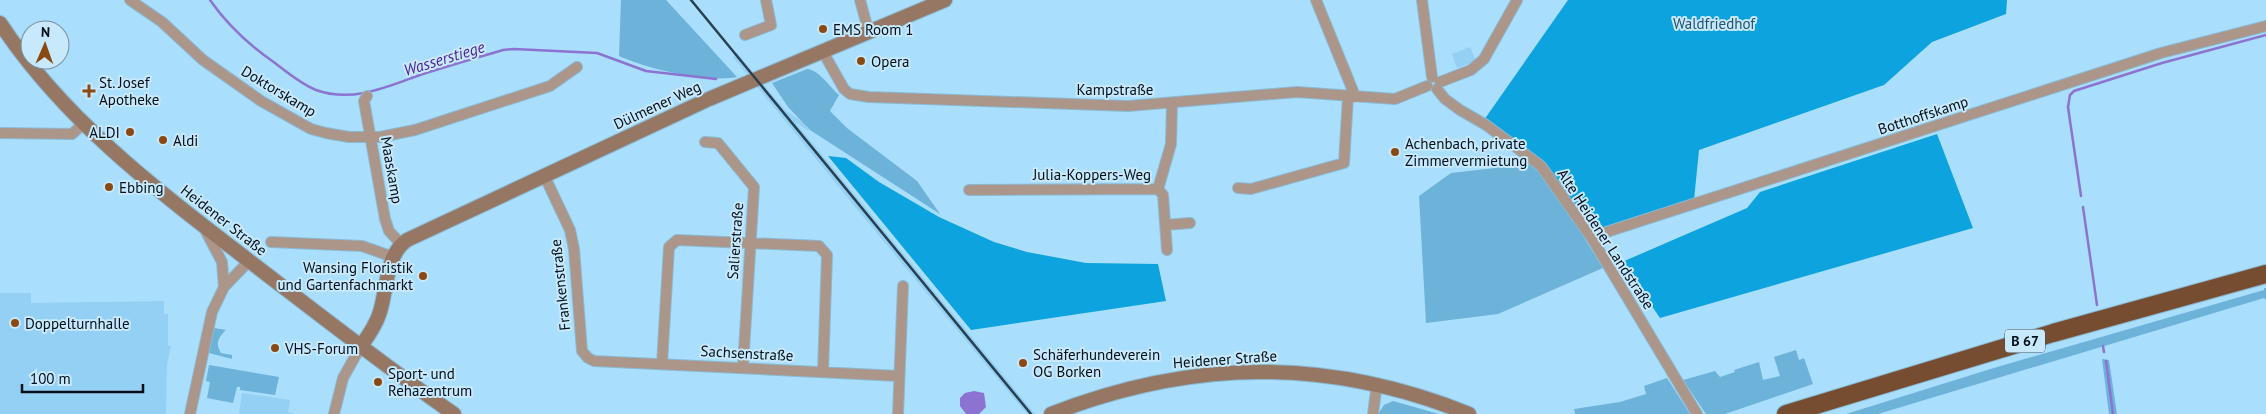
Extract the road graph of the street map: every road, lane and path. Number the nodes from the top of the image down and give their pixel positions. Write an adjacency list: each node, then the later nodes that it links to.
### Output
1 (130, 0): 20 (street, Doktorskamp)
2 (766, 0): 11 (street)
3 (860, 0): 10 (street)
4 (945, 0): 10 (main road, Dülmener Weg)
5 (1316, 0): 16 (street)
6 (1422, 0): 14 (street)
7 (1517, 0): 14 (street, Kampstraße)
8 (0, 23): 18 (main road, Heidener Straße)
9 (2266, 26): 29 (street, Botthoffskamp)
10 (869, 33): 12 (main road, Dülmener Weg)
11 (745, 36)
12 (823, 52): 17 (street, Kampstraße); 22 (main road, Dülmener Weg)
13 (576, 67): 20 (street, Doktorskamp)
14 (1434, 84): 16 (street, Kampstraße); 29 (street, Alte Heidener Landstraße)
15 (367, 96): 20 (street, Maaskamp)
16 (1351, 96): 17 (street, Kampstraße); 23 (street)
17 (1172, 103): 24 (street, Julia-Koppers-Weg)
18 (84, 124): 19 (street); 27 (main road, Heidener Straße)
19 (0, 133)
20 (371, 137): 31 (street, Maaskamp)
21 (705, 142): 32 (street, Salierstraße)
22 (544, 175): 31 (main road, Dülmener Weg); 41 (street, Frankenstraße)
23 (1238, 188)
24 (1158, 189): 25 (street, Julia-Koppers-Weg); 28 (street)
25 (969, 190)
26 (1190, 223): 28 (street)
27 (202, 225): 35 (main road, Heidener Straße); 39 (street)
28 (1165, 225): 33 (street)
29 (1590, 237): 54 (street, Alte Heidener Landstraße)
30 (271, 242): 34 (street)
31 (401, 244): 34 (main road)
32 (750, 244): 42 (street); 43 (street, Salierstraße); 44 (street)
33 (1167, 250)
34 (393, 257): 40 (main road)
35 (249, 261): 39 (street); 40 (main road, Heidener Straße)
36 (2266, 274): 55 (highway, B 67)
37 (2266, 282): 56 (highway, B 67)
38 (903, 286): 45 (street)
39 (224, 287): 47 (street)
40 (361, 346): 48 (street); 49 (main road, Heidener Straße)
41 (594, 361): 42 (street, Sachsenstraße)
42 (662, 364): 43 (street, Sachsenstraße)
43 (743, 367): 44 (street, Sachsenstraße)
44 (823, 372): 45 (street, Sachsenstraße)
45 (899, 376): 50 (street)
46 (1377, 384): 51 (main road, Heidener Straße); 52 (street); 53 (main road, Heidener Straße)
47 (190, 414)
48 (334, 414)
49 (454, 414)
50 (898, 414)
51 (1051, 414)
52 (1373, 414)
53 (1470, 414)
54 (1697, 414)
55 (1786, 414)
56 (1809, 414)

